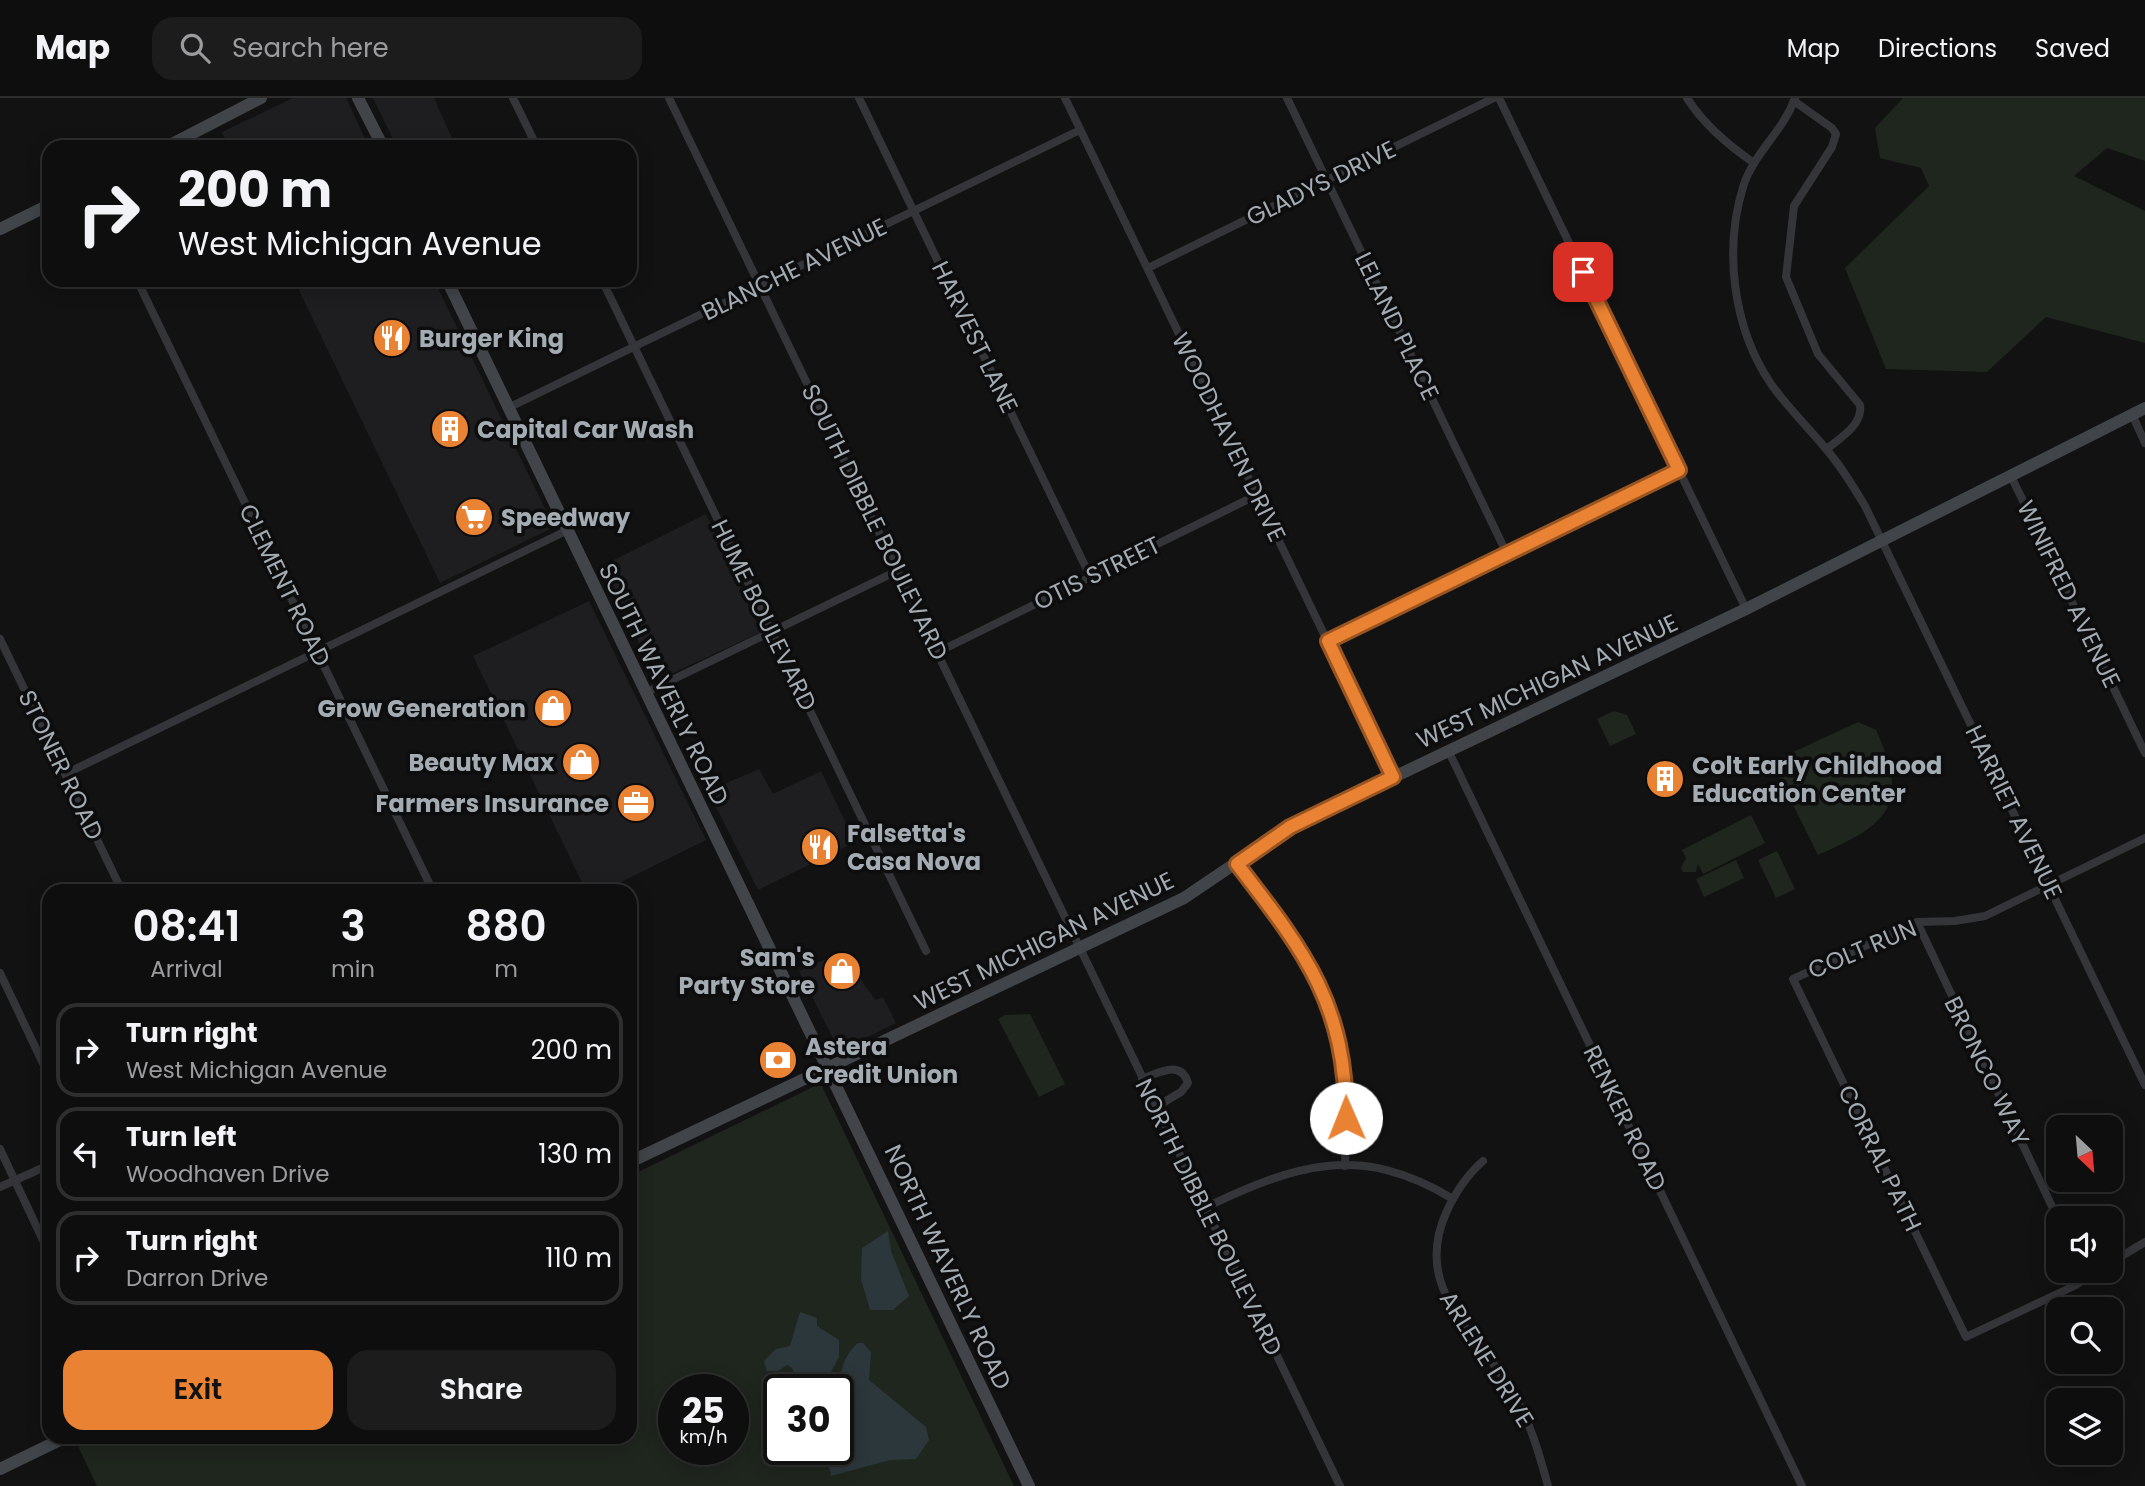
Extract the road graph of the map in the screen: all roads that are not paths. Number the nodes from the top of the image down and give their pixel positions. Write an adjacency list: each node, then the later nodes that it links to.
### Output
1 (261, 98): 13 (street)
2 (358, 98): 14 (street)
3 (513, 98): 15 (street)
4 (669, 98): 22 (street, SOUTH DIBBLE BOULEVARD)
5 (859, 98): 19 (street, HARVEST LANE)
6 (1065, 98): 12 (street, WOODHAVEN DRIVE)
7 (1287, 98): 17 (street, LELAND PLACE)
8 (1494, 98): 17 (street, GLADYS DRIVE)
9 (1499, 98): 32 (street)
10 (1687, 98): 16 (street)
11 (1795, 99): 16 (street, HARRIET AVENUE); 31 (street)
12 (1080, 130): 19 (street, BLANCHE AVENUE); 21 (street, WOODHAVEN DRIVE)
13 (180, 140)
14 (379, 140)
15 (534, 140)
16 (1754, 163): 31 (street, HARRIET AVENUE)
17 (1327, 180): 21 (street, GLADYS DRIVE); 37 (street, LELAND PLACE)
18 (42, 208): 20 (street)
19 (913, 211): 22 (street, BLANCHE AVENUE); 39 (street, HARVEST LANE)
20 (0, 229)
21 (1148, 268): 34 (street, WOODHAVEN DRIVE)
22 (761, 285): 26 (street, BLANCHE AVENUE); 38 (street, SOUTH DIBBLE BOULEVARD)
23 (140, 287): 44 (street, CLEMENT ROAD)
24 (450, 287): 27 (street, SOUTH WAVERLY ROAD)
25 (604, 287): 26 (street, HUME BOULEVARD)
26 (634, 346): 27 (street, BLANCHE AVENUE); 41 (street, HUME BOULEVARD)
27 (508, 408): 35 (street, SOUTH WAVERLY ROAD)
28 (2145, 408): 29 (street, WEST MICHIGAN AVENUE)
29 (2132, 414): 30 (street); 33 (street, WEST MICHIGAN AVENUE)
30 (2145, 443)
31 (1827, 449): 36 (street, HARRIET AVENUE)
32 (1679, 470): 37 (street); 40 (street)
33 (2010, 474): 36 (street, WEST MICHIGAN AVENUE); 48 (street, WINIFRED AVENUE)
34 (1257, 495): 39 (street, OTIS STREET); 43 (street, WOODHAVEN DRIVE)
35 (566, 531): 44 (street); 46 (street, SOUTH WAVERLY ROAD)
36 (1883, 538): 40 (street, WEST MICHIGAN AVENUE); 55 (street, HARRIET AVENUE)
37 (1507, 554): 43 (street)
38 (897, 571): 41 (street); 45 (street, SOUTH DIBBLE BOULEVARD)
39 (1090, 576): 45 (street, OTIS STREET)
40 (1746, 608): 47 (street, WEST MICHIGAN AVENUE)
41 (772, 632): 46 (street); 58 (street, HUME BOULEVARD)
42 (0, 639): 49 (street, STONER ROAD)
43 (1328, 641): 50 (street, WOODHAVEN DRIVE)
44 (317, 652): 49 (street); 54 (street, CLEMENT ROAD)
45 (938, 652): 57 (street, SOUTH DIBBLE BOULEVARD)
46 (646, 692): 62 (street, SOUTH WAVERLY ROAD)
47 (1448, 750): 50 (street, WEST MICHIGAN AVENUE); 85 (street, RENKER ROAD)
48 (2145, 752)
49 (65, 774): 53 (street, STONER ROAD)
50 (1393, 777): 52 (street, WEST MICHIGAN AVENUE)
51 (2145, 838): 55 (street, COLT RUN)
52 (1237, 864): 57 (street, WEST MICHIGAN AVENUE); 69 (street)
53 (119, 884)
54 (430, 884)
55 (2049, 885): 56 (street, COLT RUN); 64 (street, HARRIET AVENUE)
56 (1917, 922): 60 (street, COLT RUN); 74 (street, BRONCO WAY)
57 (1081, 947): 62 (street, WEST MICHIGAN AVENUE); 63 (street, NORTH DIBBLE BOULEVARD)
58 (926, 951)
59 (0, 973): 61 (street)
60 (1793, 979): 79 (street, CORRAL PATH)
61 (42, 1061)
62 (828, 1067): 67 (street, WEST MICHIGAN AVENUE); 82 (street, NORTH WAVERLY ROAD)
63 (1142, 1079): 65 (street, NORTH DIBBLE BOULEVARD); 65 (street)
64 (2145, 1085)
65 (1156, 1107): 75 (street, NORTH DIBBLE BOULEVARD)
66 (0, 1149): 71 (street)
67 (637, 1159)
68 (1483, 1161): 73 (street, ARLENE DRIVE)
69 (1345, 1166): 73 (street); 75 (street)
70 (42, 1168): 71 (street)
71 (15, 1181): 72 (street); 76 (street)
72 (0, 1187)
73 (1453, 1199): 84 (street, ARLENE DRIVE)
74 (2052, 1206)
75 (1203, 1208): 83 (street, NORTH DIBBLE BOULEVARD)
76 (42, 1239)
77 (2145, 1242): 78 (street)
78 (2123, 1255)
79 (2070, 1283)
80 (52, 1444): 81 (street)
81 (0, 1469)
82 (1029, 1486)
83 (1340, 1486)
84 (1548, 1486)
85 (1802, 1486)

